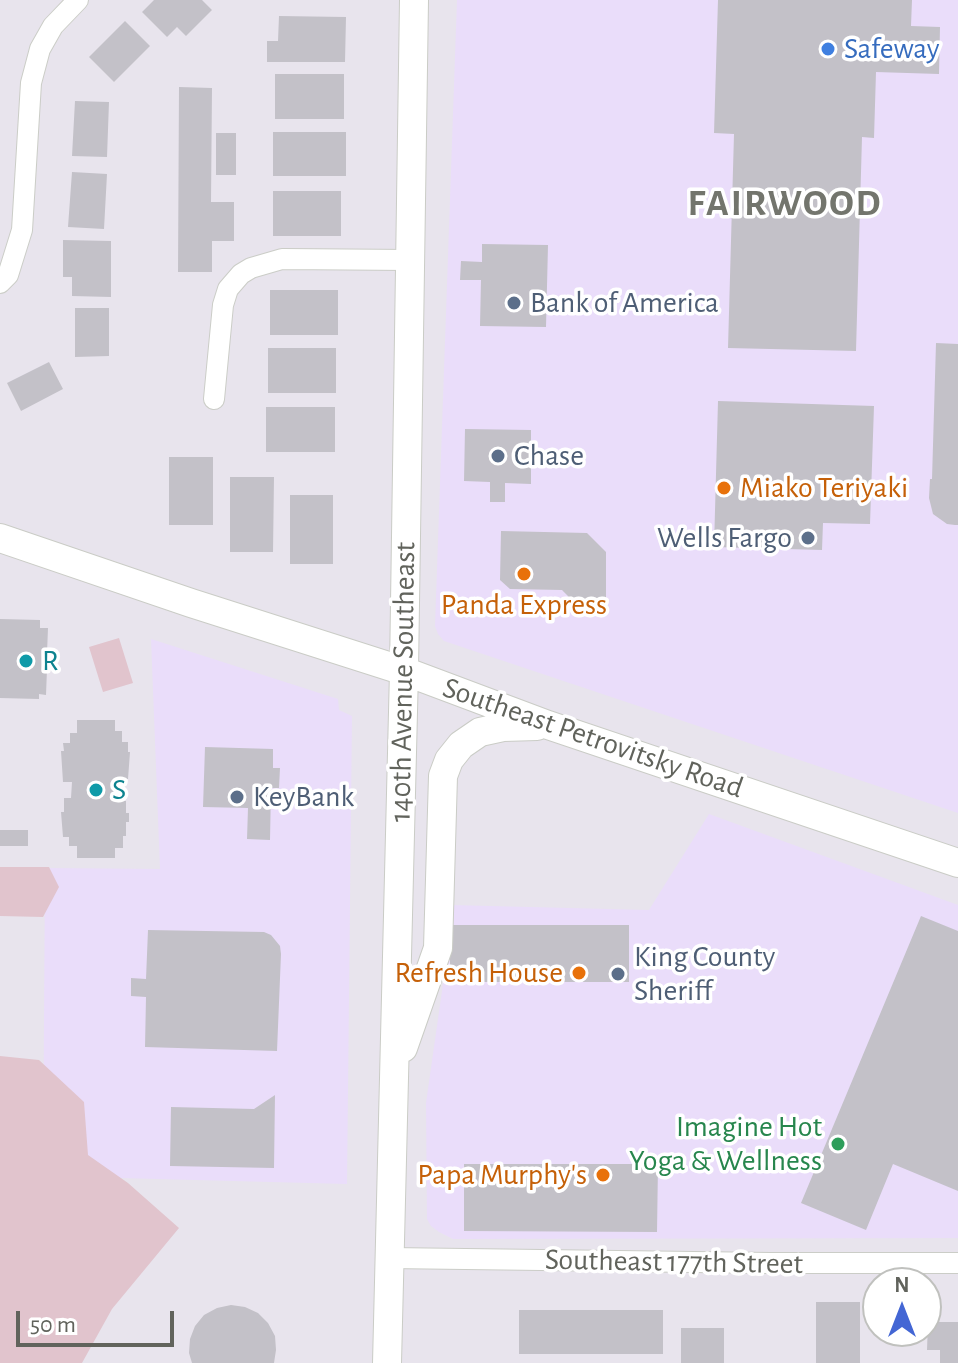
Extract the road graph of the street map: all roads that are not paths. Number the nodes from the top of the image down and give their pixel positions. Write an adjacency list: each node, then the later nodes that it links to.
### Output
1 (78, 0): 4 (street)
2 (414, 0): 3 (main road, 140th Avenue Southeast)
3 (410, 260): 5 (street); 7 (main road, 140th Avenue Southeast)
4 (0, 283)
5 (214, 399)
6 (0, 538): 7 (main road, Southeast Petrovitsky Road)
7 (404, 671): 8 (main road, Southeast Petrovitsky Road); 10 (main road, 140th Avenue Southeast)
8 (548, 725): 9 (main road, Southeast Petrovitsky Road); 10 (main road)
9 (958, 863)
10 (394, 1075): 11 (main road, 140th Avenue Southeast)
11 (389, 1258): 12 (street, Southeast 177th Street); 13 (main road, 140th Avenue Southeast)
12 (958, 1263)
13 (387, 1363)

